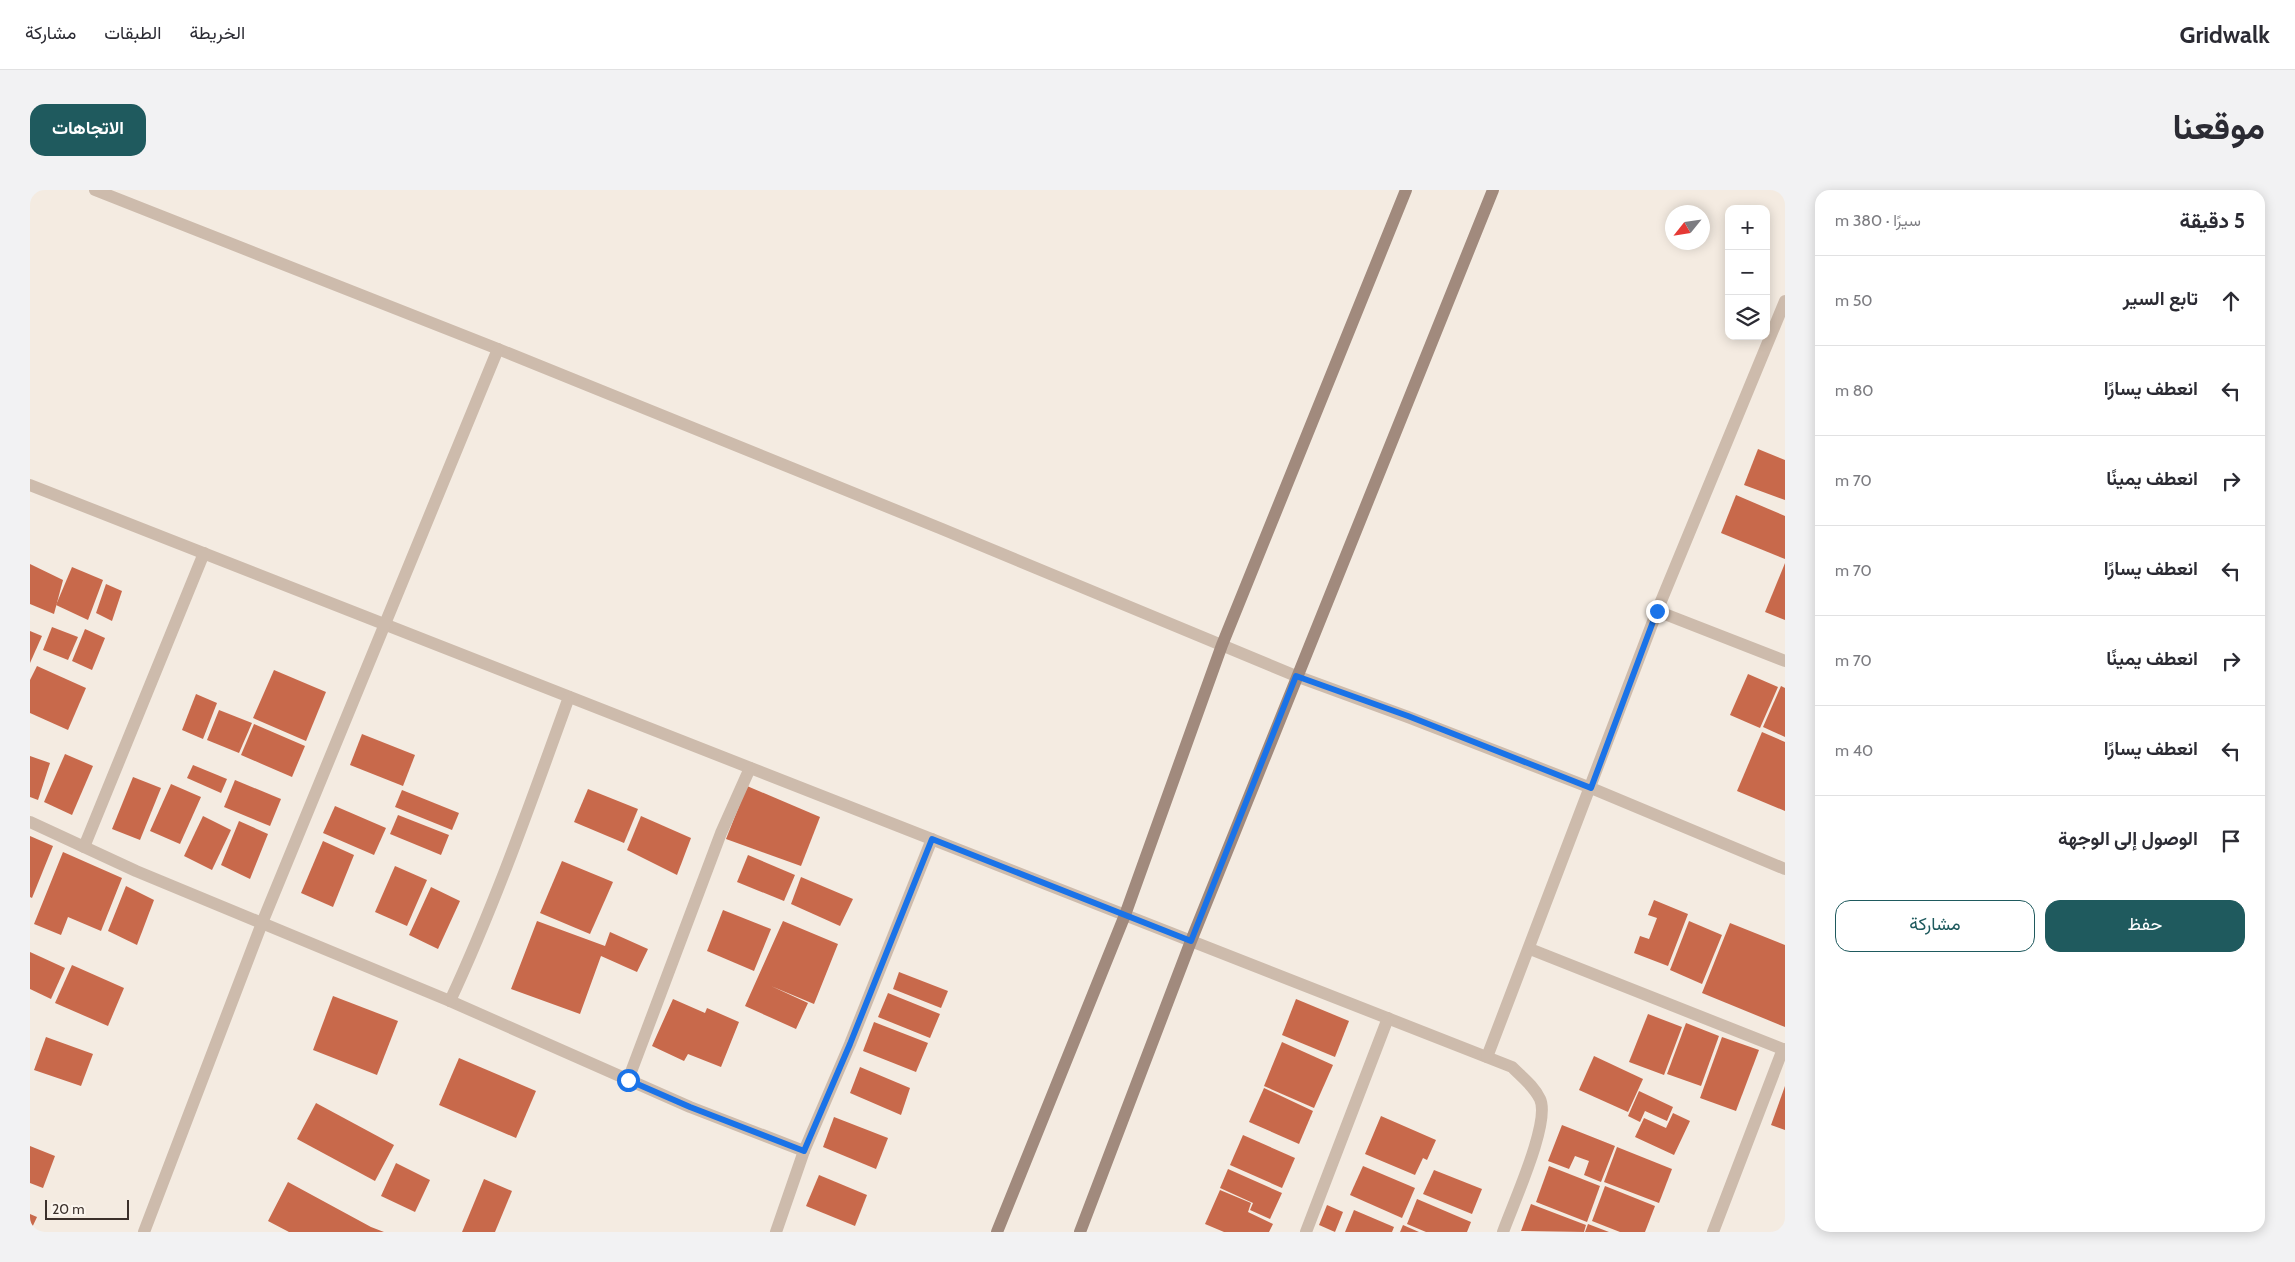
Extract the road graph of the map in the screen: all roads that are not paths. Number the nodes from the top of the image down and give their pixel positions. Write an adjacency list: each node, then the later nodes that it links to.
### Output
1 (94, 190): 5 (street)
2 (1406, 190): 10 (main road)
3 (1493, 190): 12 (main road)
4 (1785, 301): 8 (street)
5 (498, 348): 9 (street); 10 (street)
6 (30, 485): 7 (street)
7 (204, 553): 9 (street); 18 (street)
8 (1657, 611): 11 (street); 15 (street)
9 (385, 624): 13 (street); 21 (street)
10 (1222, 645): 12 (street); 20 (main road)
11 (1785, 661)
12 (1296, 676): 15 (street); 22 (main road)
13 (568, 696): 14 (street); 24 (street)
14 (750, 768): 17 (street); 28 (street)
15 (1591, 788): 19 (street); 23 (street)
16 (30, 822): 18 (street)
17 (932, 839): 20 (street); 29 (street)
18 (84, 847): 21 (street)
19 (1785, 869)
20 (1125, 915): 22 (street); 32 (main road)
21 (262, 923): 24 (street); 30 (street)
22 (1191, 941): 25 (street); 33 (main road)
23 (1530, 949): 26 (street); 27 (street)
24 (450, 1001): 28 (street)
25 (1388, 1018): 27 (street); 34 (street)
26 (1784, 1050): 36 (street)
27 (1487, 1057): 35 (street)
28 (628, 1080): 29 (street)
29 (804, 1151): 31 (street)
30 (144, 1232)
31 (776, 1232)
32 (997, 1232)
33 (1080, 1232)
34 (1306, 1232)
35 (1503, 1232)
36 (1713, 1232)

